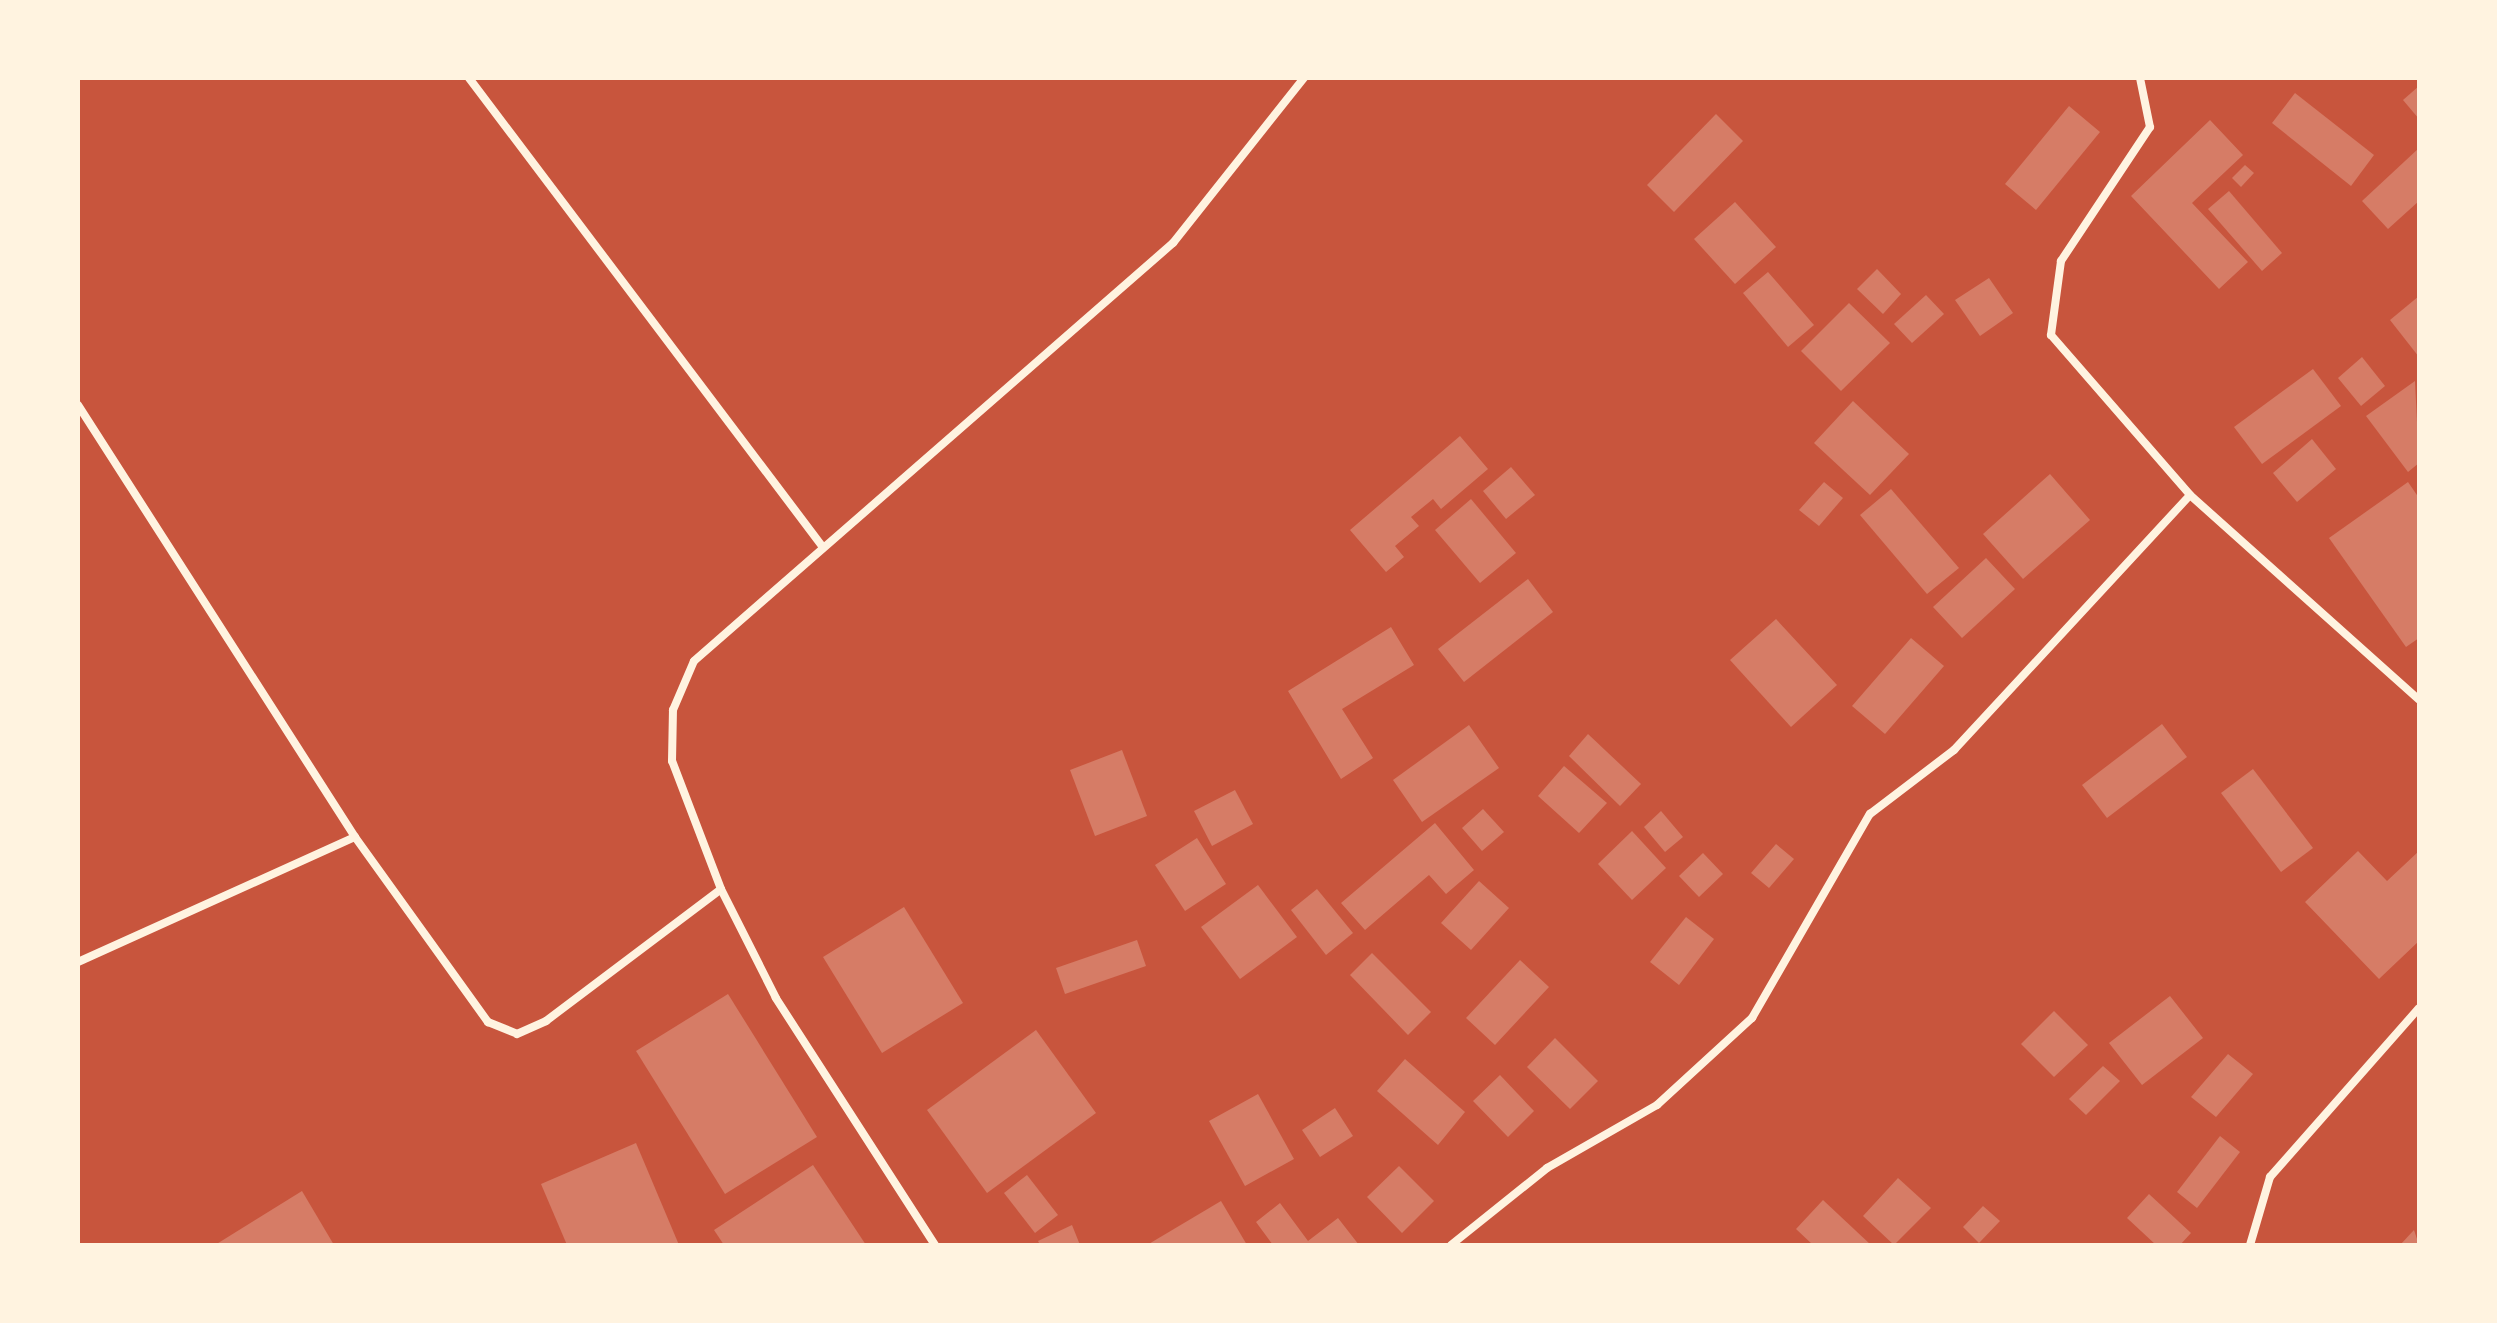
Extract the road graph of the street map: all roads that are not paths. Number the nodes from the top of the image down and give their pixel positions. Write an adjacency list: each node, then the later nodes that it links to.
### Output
1 (469, 78): 6 (street)
2 (1304, 78): 6 (street)
3 (2140, 78): 5 (street)
4 (79, 408): 8 (street)
5 (2190, 495): 7 (street); 13 (street)
6 (822, 546): 9 (street)
7 (2419, 700)
8 (355, 837): 9 (street); 10 (street)
9 (721, 889): 12 (street)
10 (78, 962)
11 (2419, 1008): 14 (street)
12 (935, 1245)
13 (1451, 1245)
14 (2250, 1245)

